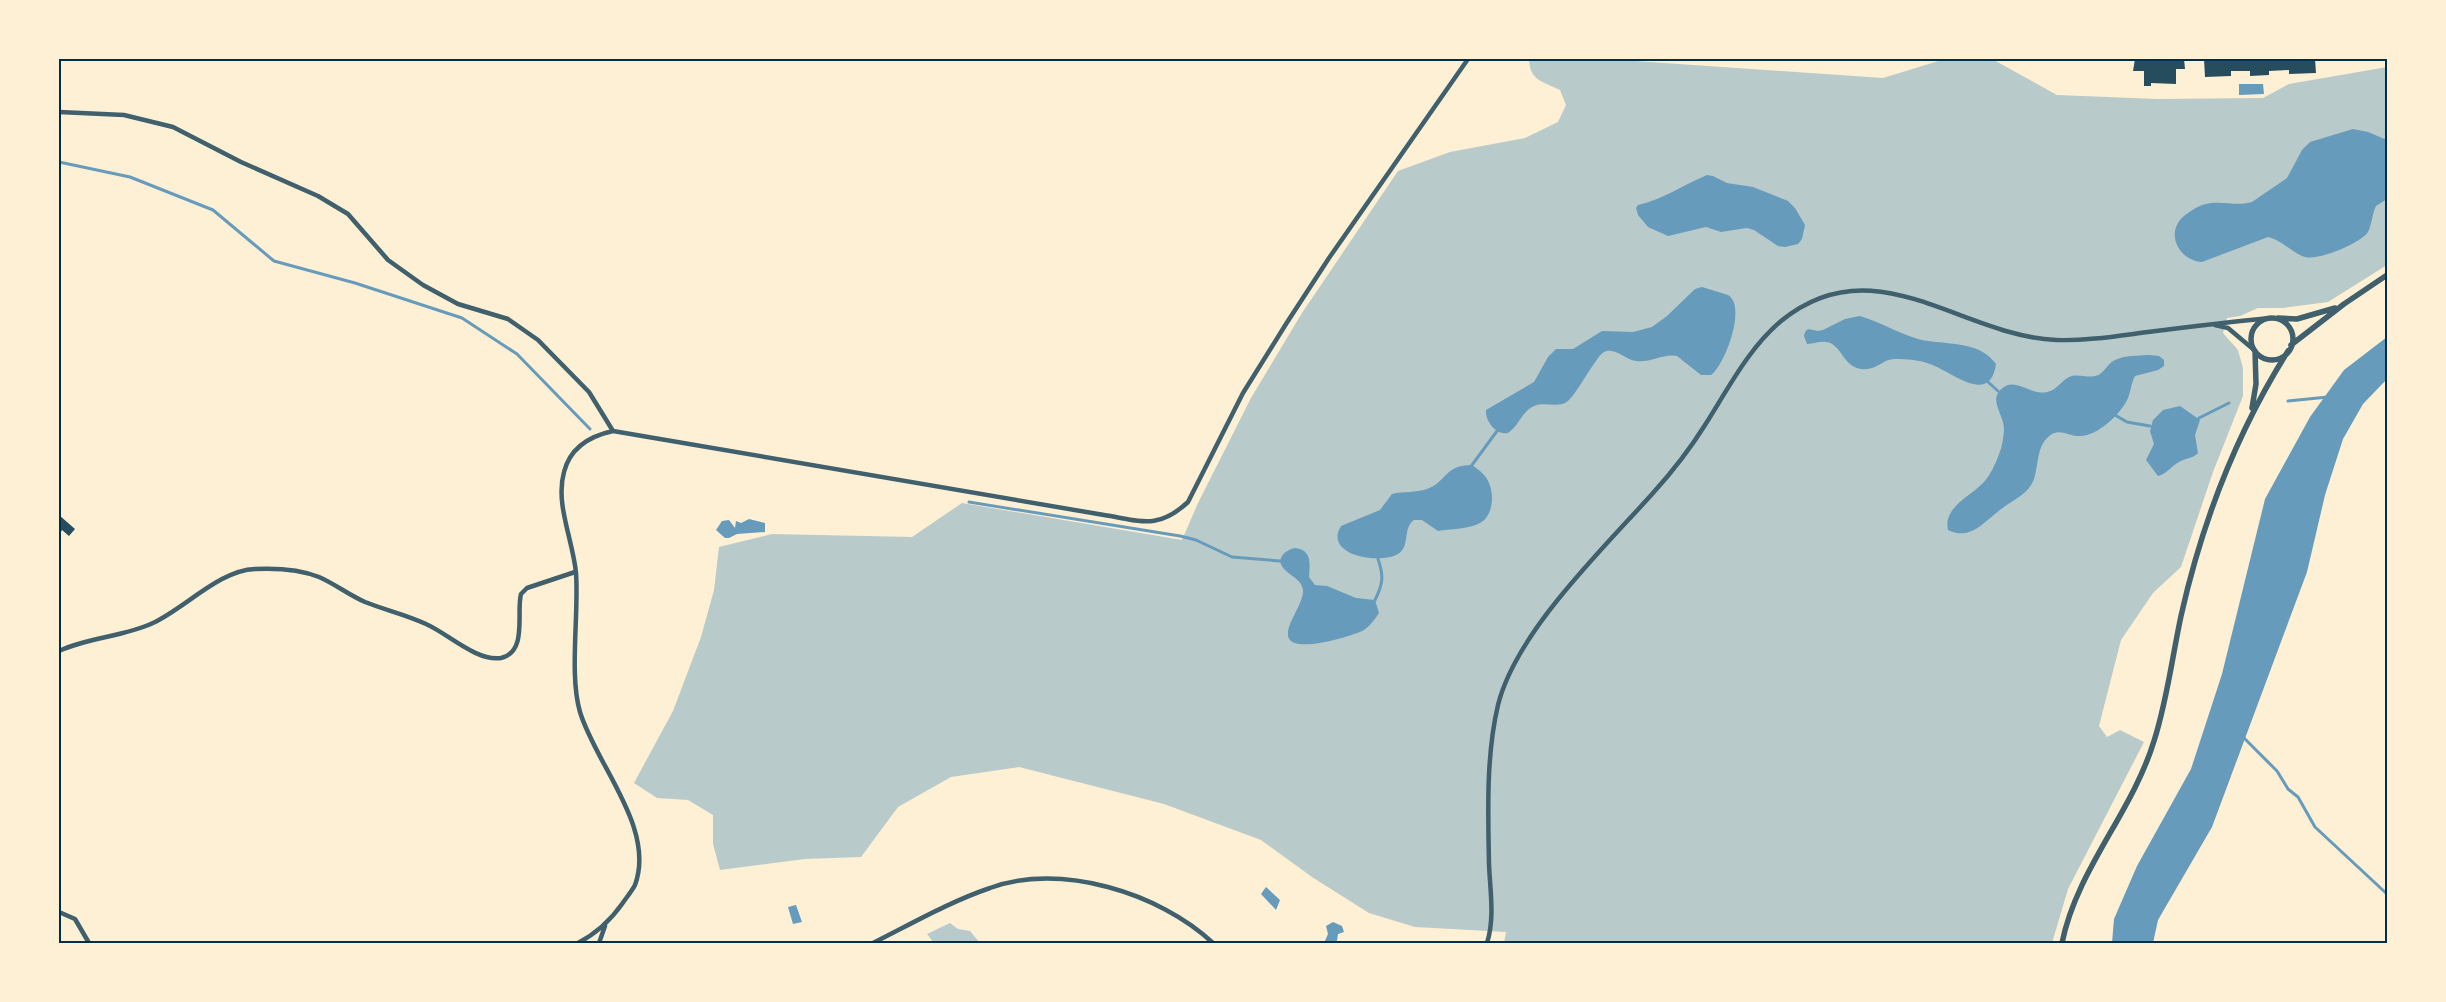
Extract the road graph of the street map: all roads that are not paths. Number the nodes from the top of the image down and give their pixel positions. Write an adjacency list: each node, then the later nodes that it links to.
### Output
1 (1468, 59): 10 (street)
2 (59, 112): 10 (street)
3 (2387, 275): 4 (street)
4 (2344, 304): 5 (street); 7 (street)
5 (2273, 318): 6 (street); 7 (street); 8 (street)
6 (2212, 324): 8 (street); 20 (street)
7 (2290, 348): 8 (street); 9 (street)
8 (2254, 350): 9 (street)
9 (2251, 413): 21 (street)
10 (613, 431): 11 (street)
11 (576, 572): 12 (street); 14 (street)
12 (59, 651)
13 (59, 912): 15 (street)
14 (606, 924): 16 (street); 17 (street)
15 (89, 943)
16 (578, 943)
17 (599, 943)
18 (873, 943): 19 (street)
19 (1213, 943)
20 (1487, 943)
21 (2062, 943)

